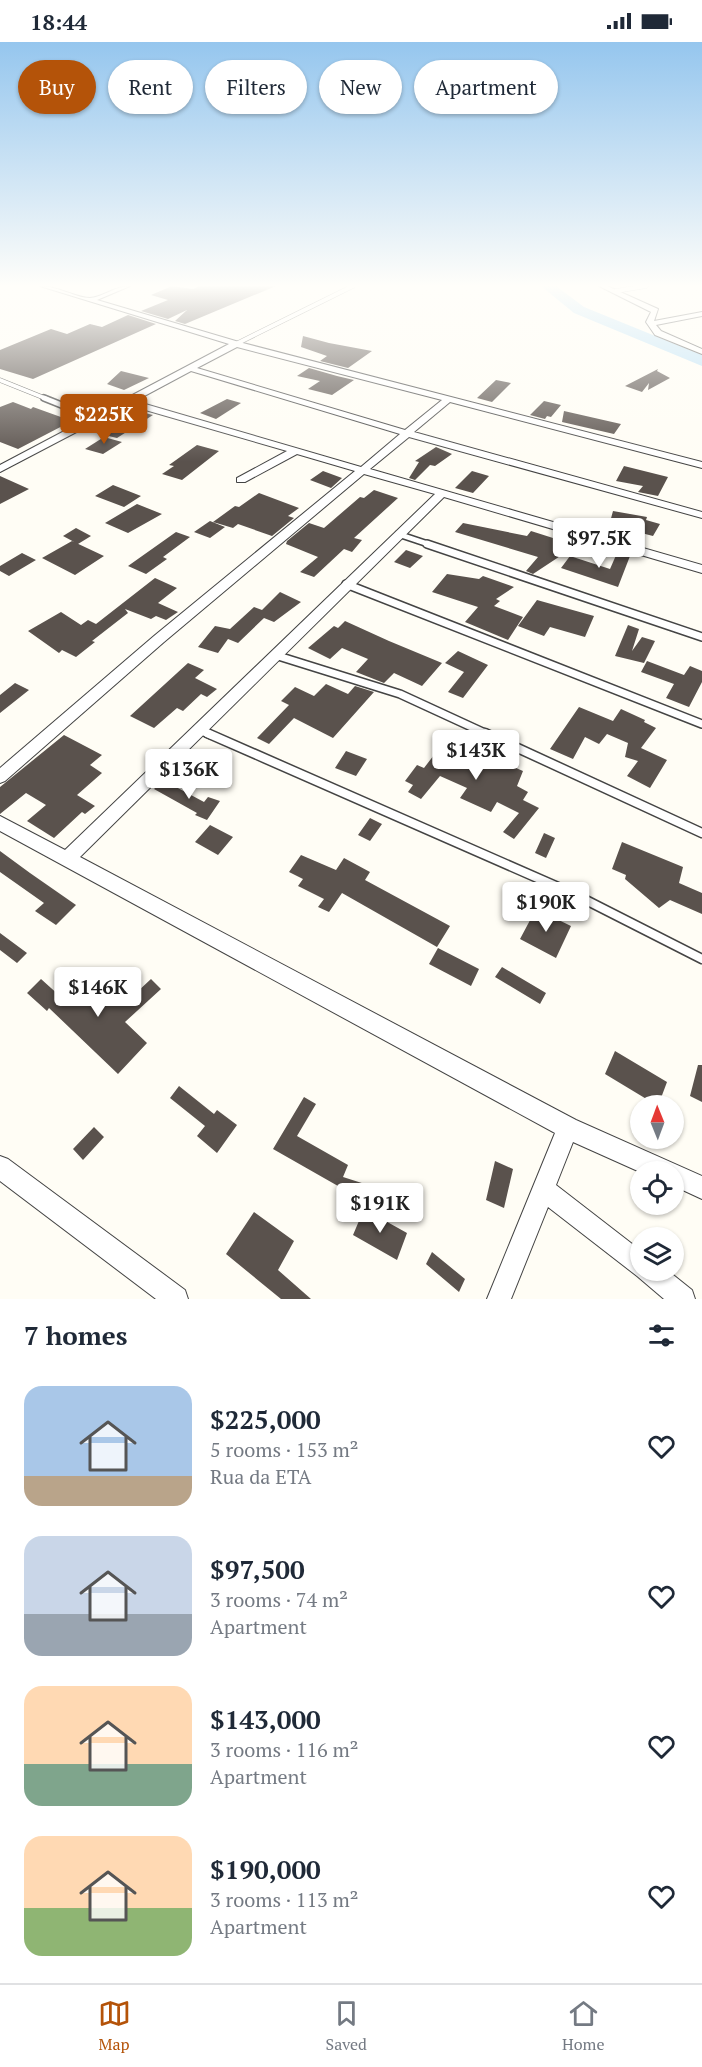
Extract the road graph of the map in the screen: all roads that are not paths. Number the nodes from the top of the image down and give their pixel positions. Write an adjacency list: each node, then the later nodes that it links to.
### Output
1 (235, 345): 5 (street)
2 (238, 345): 7 (street)
3 (685, 345): 4 (street)
4 (702, 352)
5 (190, 368): 8 (street); 10 (street)
6 (0, 380): 9 (lane)
7 (447, 400): 10 (street); 12 (street)
8 (126, 401): 9 (street); 11 (street)
9 (94, 418): 13 (street)
10 (406, 433): 14 (street); 17 (street)
11 (295, 451): 14 (street); 15 (street)
12 (702, 465)
13 (2, 466)
14 (360, 471): 16 (street); 25 (street)
15 (241, 480)
16 (441, 494): 18 (street); 19 (street)
17 (702, 515)
18 (399, 534): 20 (street); 21 (lane)
19 (702, 569)
20 (346, 584): 22 (street); 23 (lane)
21 (702, 637)
22 (275, 655): 24 (street); 28 (lane)
23 (702, 724)
24 (200, 730): 29 (street); 30 (lane)
25 (7, 761): 26 (street)
26 (0, 777)
27 (0, 824): 29 (street)
28 (702, 833)
29 (67, 859): 31 (street)
30 (702, 959)
31 (568, 1128): 32 (street); 36 (street)
32 (642, 1161)
33 (0, 1167): 39 (street)
34 (684, 1180): 35 (street)
35 (702, 1188)
36 (543, 1189): 37 (street); 40 (street)
37 (630, 1257)
38 (661, 1281): 41 (street)
39 (176, 1299)
40 (499, 1299)
41 (683, 1299)

